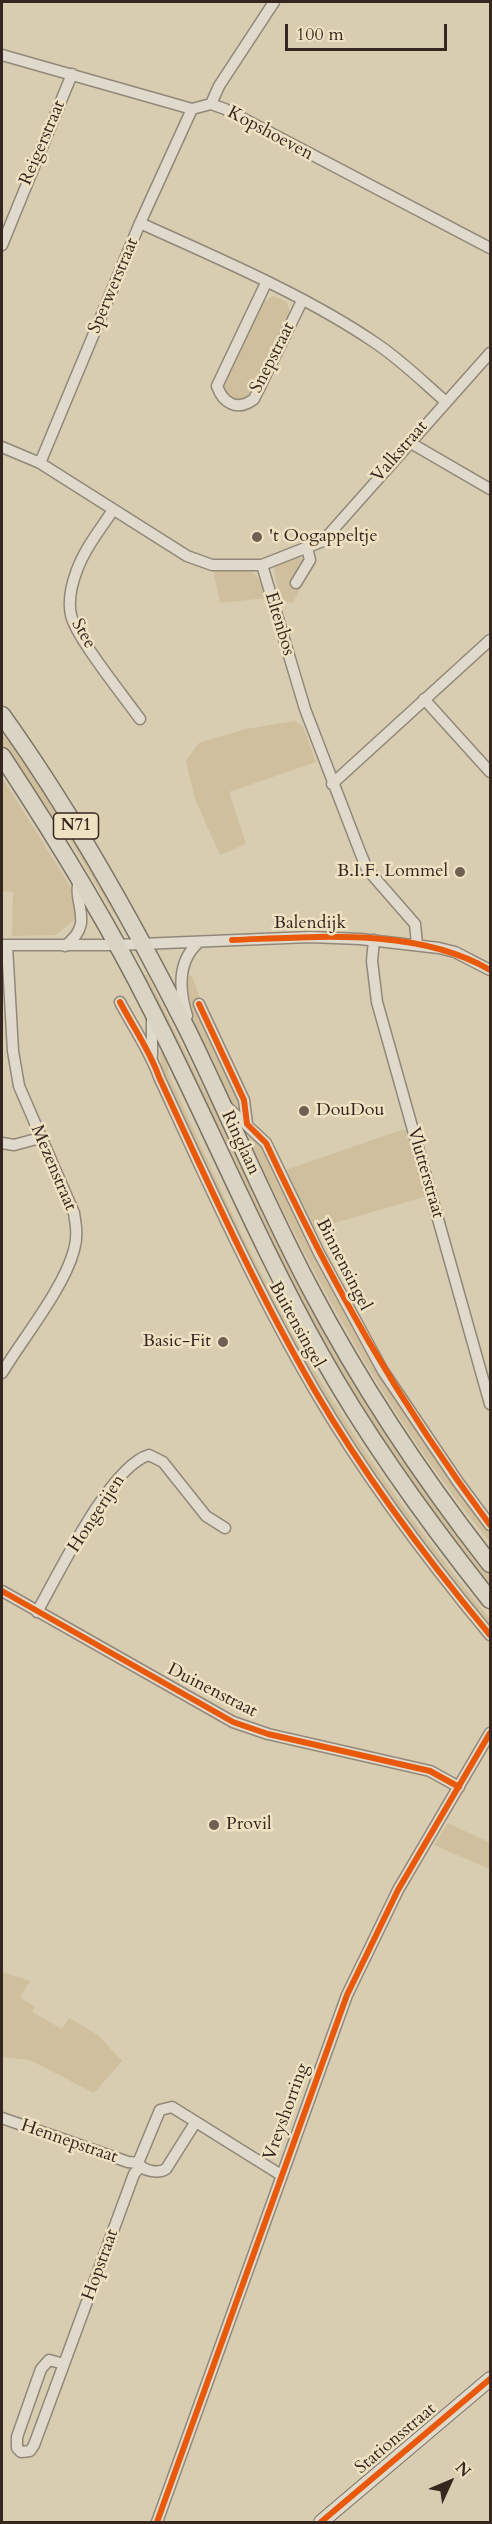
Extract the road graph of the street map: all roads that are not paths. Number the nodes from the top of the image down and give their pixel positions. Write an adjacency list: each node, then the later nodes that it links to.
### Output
1 (274, 2): 4 (street)
2 (2, 55): 3 (street)
3 (72, 74): 5 (street); 7 (street, Reigerstraat)
4 (211, 104): 5 (street, Kopshoeven); 8 (street, Kopshoeven)
5 (192, 109): 6 (street, Sperwerstraat)
6 (140, 224): 9 (street, Snepstraat); 15 (street, Sperwerstraat)
7 (2, 244)
8 (490, 248)
9 (266, 283): 10 (street, Snepstraat); 10 (street, Snepstraat)
10 (302, 301): 12 (street, Snepstraat)
11 (490, 353): 12 (street, Valkstraat)
12 (445, 400): 13 (street, Valkstraat)
13 (409, 442): 16 (street); 18 (street, Valkstraat)
14 (2, 447): 15 (street)
15 (40, 464): 17 (street)
16 (490, 489)
17 (113, 510): 19 (street); 24 (street, Stee)
18 (307, 549): 19 (street, Valkstraat); 20 (street)
19 (262, 565): 27 (street, Eltenbos)
20 (296, 583)
21 (490, 640): 22 (street)
22 (424, 699): 26 (street); 27 (street)
23 (2, 715): 31 (highway, Ringlaan / N71)
24 (140, 719)
25 (2, 756): 28 (highway, Ringlaan / N71)
26 (490, 772)
27 (332, 784): 32 (street, Eltenbos)
28 (79, 877): 33 (highway, Ringlaan / N71); 35 (street)
29 (374, 940): 30 (street, Balendijk); 32 (street, Balendijk); 47 (street, Vlutterstraat)
30 (199, 942): 31 (street, Balendijk); 40 (street)
31 (142, 943): 33 (street, Balendijk); 40 (highway, Ringlaan / N71)
32 (417, 944): 36 (street, Balendijk)
33 (117, 945): 35 (street, Balendijk); 39 (highway, Ringlaan / N71)
34 (4, 946): 35 (street, Balendijk); 44 (street, Mezenstraat)
35 (65, 946)
36 (490, 970)
37 (120, 1002): 41 (street, Buitensingel)
38 (199, 1004): 43 (street)
39 (152, 1010): 41 (street, Buitensingel); 52 (highway, Ringlaan / N71)
40 (188, 1032): 42 (highway, Ringlaan / N71)
41 (152, 1056): 54 (street, Buitensingel)
42 (221, 1102): 43 (street, Binnensingel); 50 (highway, Ringlaan / N71)
43 (247, 1124): 48 (street, Binnensingel)
44 (40, 1138): 45 (street); 46 (street, Mezenstraat)
45 (2, 1143)
46 (2, 1373)
47 (490, 1404)
48 (490, 1525)
49 (225, 1528): 53 (street, Hongerijen)
50 (490, 1564)
51 (2, 1592): 53 (street, Duinenstraat)
52 (490, 1600)
53 (37, 1612): 56 (street, Duinenstraat)
54 (490, 1635)
55 (490, 1733): 56 (street, Vreyshorring)
56 (459, 1787): 60 (street, Vreyshorring)
57 (2, 2118): 59 (street, Hennepstraat)
58 (195, 2123): 59 (street, Hennepstraat); 59 (street, Hennepstraat); 60 (street, Hennepstraat)
59 (139, 2165): 61 (street, Hopstraat)
60 (280, 2175): 63 (street, Vreyshorring)
61 (64, 2364): 61 (street, Hopstraat)
62 (490, 2379): 64 (main road, Stationsstraat)
63 (157, 2523)
64 (321, 2523)

